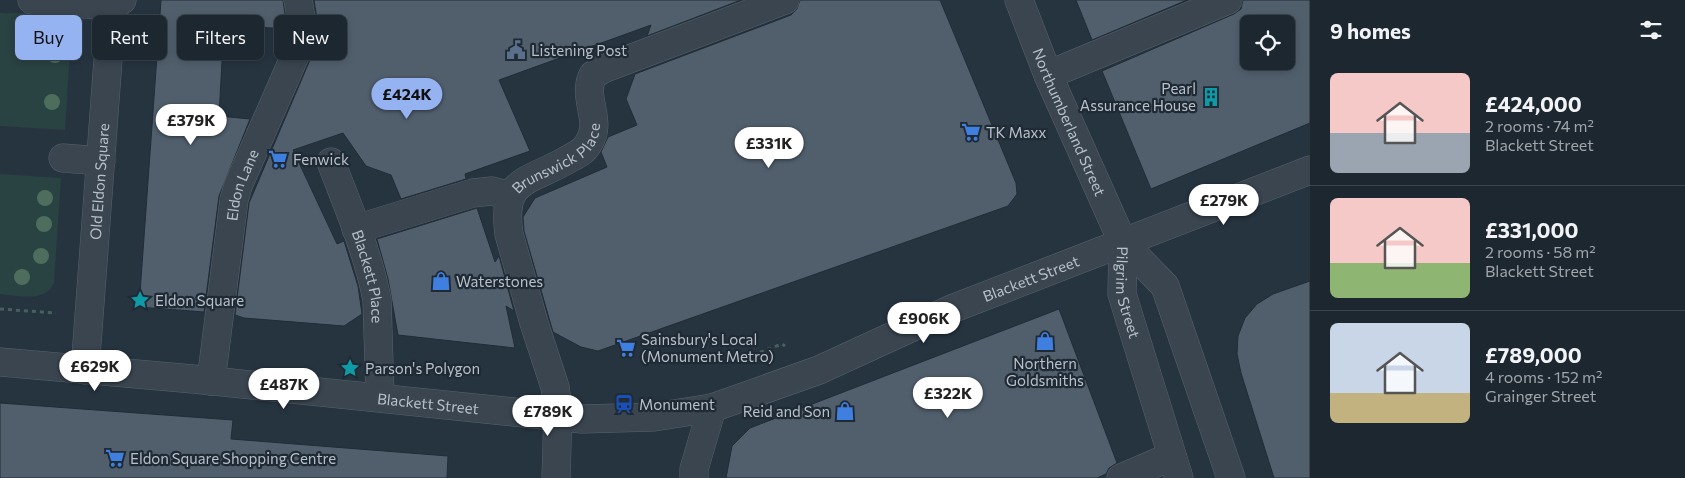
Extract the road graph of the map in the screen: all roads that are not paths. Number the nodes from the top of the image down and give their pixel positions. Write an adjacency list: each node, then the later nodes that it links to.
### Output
1 (32, 0): 6 (street)
2 (298, 0): 17 (street, Eldon Lane)
3 (785, 0): 12 (street, Brunswick Place)
4 (1019, 0): 7 (street, Northumberland Street)
5 (1228, 0): 7 (street)
6 (117, 3): 9 (street, Old Eldon Square)
7 (1048, 75): 14 (street, Northumberland Street)
8 (63, 158): 9 (street)
9 (101, 161): 16 (street, Old Eldon Square)
10 (331, 162): 13 (street, Blackett Place)
11 (1310, 170): 14 (street, Blackett Street)
12 (510, 196): 13 (street, Brunswick Place); 20 (street)
13 (356, 229): 18 (street, Blackett Place)
14 (1123, 243): 19 (street, Blackett Street); 21 (street, Pilgrim Street); 25 (street, Pilgrim Street)
15 (0, 362): 16 (street, Blackett Street)
16 (85, 370): 17 (street, Blackett Street)
17 (211, 381): 18 (street, Blackett Street)
18 (380, 397): 20 (street, Blackett Street)
19 (712, 408): 20 (street, Blackett Street); 23 (street)
20 (558, 417): 22 (street)
21 (1176, 467): 24 (street)
22 (556, 478)
23 (694, 478)
24 (1121, 478)
25 (1231, 478)

